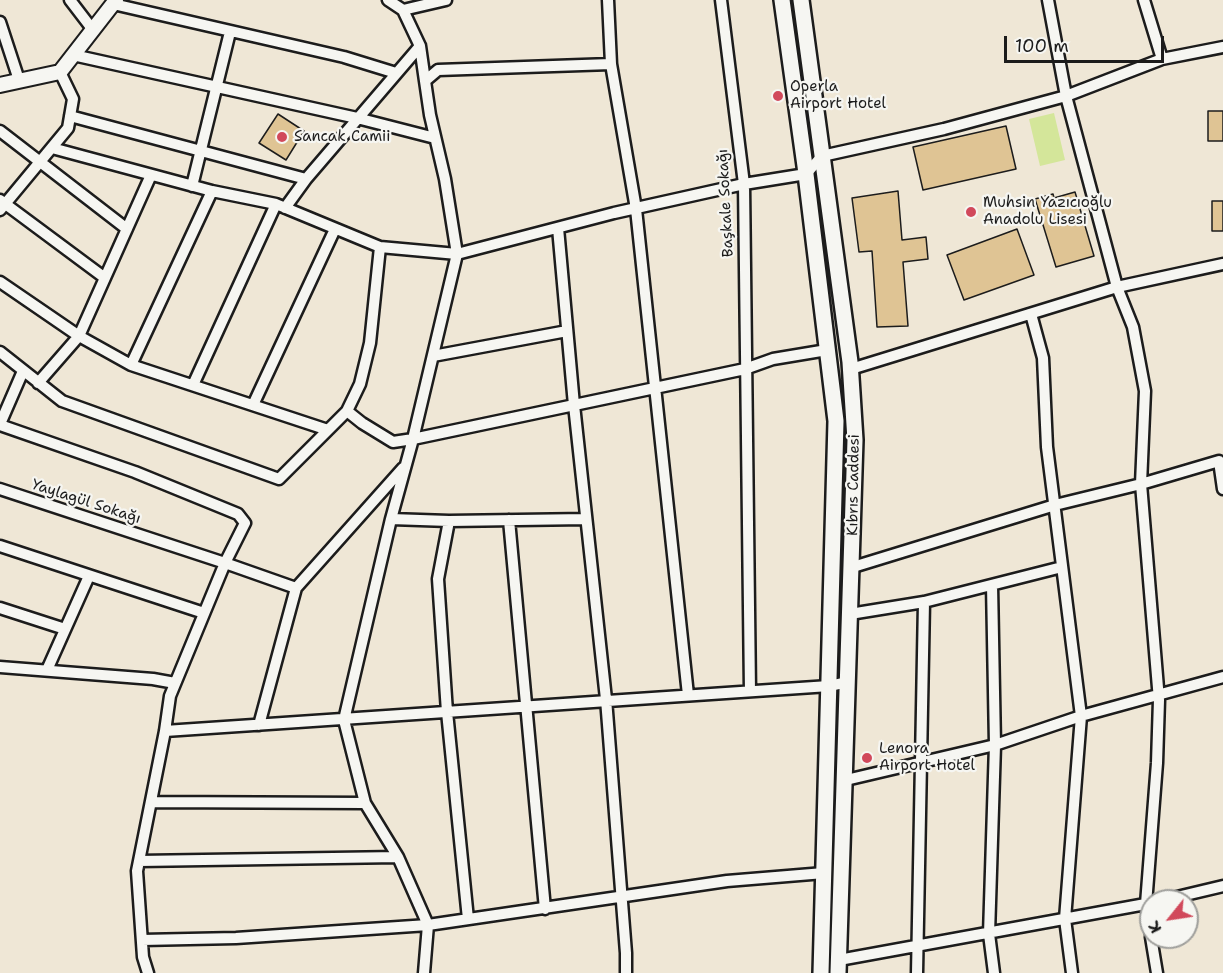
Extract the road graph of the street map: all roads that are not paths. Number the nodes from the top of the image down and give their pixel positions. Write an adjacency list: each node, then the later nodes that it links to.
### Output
1 (70, 0): 13 (street)
2 (388, 0): 11 (street)
3 (446, 0): 11 (street)
4 (608, 0): 19 (street)
5 (721, 0): 38 (street, Başkale Sokağı)
6 (782, 0): 35 (main road)
7 (801, 0): 33 (main road, Kıbrıs Caddesi)
8 (1048, 0): 26 (street)
9 (1144, 0): 18 (street)
10 (115, 2): 13 (street); 14 (street)
11 (403, 10): 15 (street)
12 (0, 22): 22 (street)
13 (93, 30): 17 (street)
14 (230, 32): 21 (street); 25 (street)
15 (420, 46): 21 (street); 23 (street)
16 (1223, 47): 18 (street)
17 (73, 55): 20 (street); 25 (street)
18 (1162, 59): 26 (street)
19 (611, 64): 23 (street); 43 (street)
20 (60, 72): 22 (street); 27 (street)
21 (396, 73): 28 (street)
22 (20, 80): 24 (street)
23 (425, 81): 30 (street)
24 (0, 85)
25 (215, 87): 28 (street); 32 (street)
26 (1066, 96): 33 (street); 52 (street)
27 (70, 116): 31 (street); 32 (street)
28 (357, 118): 30 (street); 37 (street)
29 (0, 131): 34 (street)
30 (435, 138): 48 (street)
31 (52, 148): 34 (street); 36 (street)
32 (200, 150): 37 (street); 39 (street)
33 (822, 156): 35 (street); 61 (main road, Kıbrıs Caddesi)
34 (39, 162): 41 (street); 46 (street)
35 (806, 174): 38 (street); 56 (main road)
36 (152, 175): 39 (street); 46 (street)
37 (306, 179): 42 (street)
38 (744, 184): 43 (street); 60 (street, Başkale Sokağı)
39 (192, 186): 40 (street)
40 (212, 191): 42 (street); 59 (street)
41 (2, 205): 50 (street)
42 (281, 206): 44 (street); 64 (street)
43 (636, 209): 45 (street); 65 (street)
44 (335, 228): 47 (street); 66 (street)
45 (558, 228): 48 (street); 54 (street)
46 (127, 229): 50 (street)
47 (380, 247): 48 (street); 68 (street)
48 (457, 254): 58 (street)
49 (1223, 264): 52 (street)
50 (105, 278): 55 (street)
51 (0, 282): 55 (street)
52 (1117, 287): 53 (street); 73 (street)
53 (1031, 314): 61 (street); 76 (street)
54 (567, 331): 58 (street); 67 (street)
55 (79, 336): 59 (street); 63 (street)
56 (827, 350): 60 (street); 98 (main road)
57 (1, 356): 62 (street)
58 (433, 356): 71 (street)
59 (130, 365): 64 (street)
60 (745, 369): 65 (street); 99 (street, Başkale Sokağı)
61 (851, 369): 83 (main road, Kıbrıs Caddesi)
62 (23, 371): 63 (street); 69 (street)
63 (38, 383): 70 (street)
64 (193, 386): 66 (street)
65 (656, 387): 67 (street); 100 (street)
66 (253, 405): 70 (street)
67 (574, 405): 71 (street); 78 (street)
68 (347, 411): 70 (street); 71 (street)
69 (0, 424): 82 (street)
70 (328, 430)
71 (413, 439): 72 (street)
72 (406, 466): 77 (street); 87 (street)
73 (1141, 484): 75 (street); 76 (street); 101 (street)
74 (0, 489): 82 (street, Yaylagül Sokağı)
75 (1223, 489)
76 (1055, 505): 83 (street); 84 (street)
77 (391, 519): 80 (street); 106 (street)
78 (586, 519): 79 (street); 102 (street)
79 (509, 520): 80 (street); 103 (street)
80 (449, 521): 104 (street)
81 (0, 546): 85 (street)
82 (225, 563): 87 (street, Yaylagül Sokağı); 90 (street)
83 (853, 567): 91 (main road, Kıbrıs Caddesi)
84 (1062, 567): 86 (street); 105 (street)
85 (89, 576): 90 (street); 92 (street)
86 (992, 585): 88 (street); 109 (street)
87 (297, 588): 107 (street)
88 (924, 602): 91 (street); 110 (street)
89 (0, 608): 92 (street)
90 (204, 613): 97 (street)
91 (850, 614): 96 (main road, Kıbrıs Caddesi)
92 (65, 629): 94 (street)
93 (0, 667): 94 (street)
94 (47, 670): 97 (street)
95 (1223, 677): 101 (street)
96 (848, 682): 98 (street); 111 (main road, Kıbrıs Caddesi)
97 (175, 683): 108 (street)
98 (828, 686): 99 (street); 116 (main road)
99 (750, 691): 100 (street)
100 (688, 694): 102 (street)
101 (1159, 694): 105 (street); 118 (street)
102 (606, 699): 103 (street); 120 (street)
103 (526, 706): 104 (street); 122 (street)
104 (447, 712): 106 (street); 123 (street)
105 (1081, 716): 109 (street); 124 (street)
106 (344, 720): 107 (street); 113 (street)
107 (259, 725): 108 (street)
108 (165, 731): 112 (street)
109 (995, 745): 110 (street); 126 (street)
110 (922, 761): 111 (street); 128 (street)
111 (846, 780): 130 (main road, Kıbrıs Caddesi)
112 (151, 802): 113 (street); 115 (street)
113 (365, 803): 114 (street)
114 (398, 857): 115 (street); 125 (street)
115 (139, 861): 127 (street)
116 (824, 873): 120 (street); 134 (main road)
117 (1223, 886): 119 (street)
118 (1150, 889)
119 (1199, 892)
120 (621, 896): 122 (street); 133 (street)
121 (1139, 906): 124 (street)
122 (545, 909): 123 (street)
123 (468, 919): 125 (street)
124 (1065, 919): 126 (street); 137 (street)
125 (428, 925): 127 (street); 132 (street)
126 (989, 934): 128 (street); 136 (street)
127 (142, 940): 131 (street)
128 (918, 946): 130 (street); 135 (street)
129 (1153, 949): 138 (street)
130 (838, 966)
131 (148, 973)
132 (424, 973)
133 (626, 973)
134 (821, 973)
135 (917, 973)
136 (994, 973)
137 (1072, 973)
138 (1157, 973)

